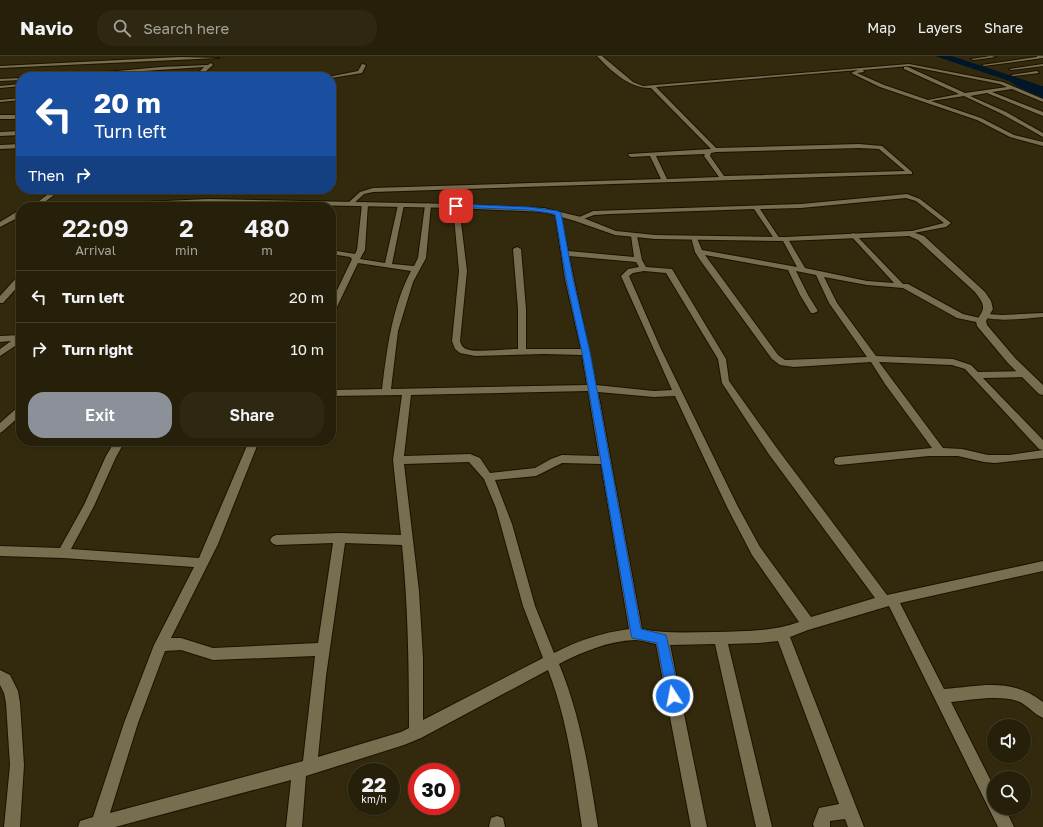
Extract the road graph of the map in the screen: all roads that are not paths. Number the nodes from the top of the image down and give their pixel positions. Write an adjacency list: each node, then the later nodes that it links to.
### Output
1 (599, 56): 25 (street)
2 (1000, 56): 6 (street)
3 (1039, 56): 5 (street)
4 (218, 57): 10 (street); 12 (street)
5 (1043, 57): 8 (street)
6 (973, 60)
7 (364, 65): 18 (street)
8 (984, 65)
9 (1043, 65): 13 (street)
10 (209, 66): 14 (street); 15 (street)
11 (907, 66): 22 (street); 25 (street); 26 (street); 29 (street)
12 (0, 67)
13 (1007, 69)
14 (113, 72)
15 (202, 72)
16 (1043, 72): 17 (street)
17 (1014, 75)
18 (336, 76)
19 (16, 79): 20 (street)
20 (0, 80)
21 (889, 82): 22 (street)
22 (874, 83): 33 (street)
23 (16, 86): 24 (street)
24 (0, 87)
25 (653, 87): 44 (street)
26 (1013, 88): 27 (street); 34 (street)
27 (987, 92): 29 (street); 35 (street)
28 (929, 95): 30 (street)
29 (965, 95): 30 (street); 40 (street)
30 (940, 98): 33 (street)
31 (16, 99): 32 (street)
32 (0, 101)
33 (928, 101): 41 (street)
34 (1043, 101)
35 (1042, 115)
36 (0, 117): 37 (street)
37 (16, 117)
38 (16, 133): 39 (street)
39 (0, 134)
40 (1043, 135)
41 (1043, 144)
42 (16, 146): 43 (street)
43 (0, 147)
44 (712, 151): 45 (street); 47 (street); 47 (street)
45 (652, 154): 46 (street); 48 (street)
46 (631, 155)
47 (722, 178): 48 (street)
48 (665, 181): 51 (street)
49 (52, 194): 50 (street)
50 (41, 202)
51 (351, 203): 52 (street); 53 (street)
52 (336, 204)
53 (365, 204): 54 (street); 71 (street)
54 (401, 205): 55 (street); 73 (street)
55 (428, 205): 56 (street); 75 (street)
56 (456, 206): 58 (street); 89 (street)
57 (756, 208): 60 (street); 62 (street); 66 (street)
58 (558, 213): 60 (street); 70 (street)
59 (16, 216): 61 (street)
60 (578, 219): 64 (street)
61 (0, 225)
62 (910, 233): 63 (street); 85 (street)
63 (853, 235): 66 (street); 80 (street)
64 (634, 236): 65 (street); 72 (street)
65 (694, 237): 66 (street); 68 (street)
66 (781, 239): 77 (street)
67 (517, 248): 89 (street)
68 (699, 252): 74 (street); 92 (street)
69 (336, 253): 71 (street)
70 (564, 253): 72 (street); 90 (street)
71 (356, 259): 73 (street); 82 (street)
72 (638, 260): 76 (street)
73 (388, 265): 75 (street)
74 (791, 268): 77 (street); 83 (street)
75 (416, 269): 98 (street)
76 (644, 270): 100 (street); 119 (street)
77 (802, 270): 78 (street)
78 (819, 274): 80 (street); 92 (street)
79 (16, 283): 81 (street)
80 (900, 285): 85 (street)
81 (0, 301)
82 (336, 301)
83 (814, 311)
84 (1043, 315): 85 (street)
85 (984, 318): 93 (street)
86 (16, 338): 87 (street)
87 (0, 339)
88 (16, 342): 91 (street)
89 (522, 351): 90 (street)
90 (586, 352): 95 (street)
91 (0, 354)
92 (873, 359): 94 (street); 106 (street)
93 (1025, 374): 94 (street); 97 (street)
94 (976, 375): 105 (street)
95 (592, 388): 96 (street); 100 (street); 109 (street)
96 (407, 391): 98 (street); 108 (street)
97 (1043, 391)
98 (386, 392): 99 (street)
99 (336, 393)
100 (679, 393): 120 (street)
101 (16, 414): 102 (street)
102 (0, 430)
103 (117, 446): 116 (street)
104 (252, 446): 117 (street)
105 (1043, 446)
106 (941, 453): 107 (street); 110 (street)
107 (1043, 454)
108 (398, 460): 111 (street); 114 (street)
109 (605, 460): 111 (street); 121 (street)
110 (839, 461)
111 (488, 477): 127 (street)
112 (340, 538): 113 (street); 114 (street); 126 (street)
113 (276, 540)
114 (408, 540): 131 (street)
115 (0, 551): 116 (street)
116 (63, 553): 117 (street)
117 (203, 563): 125 (street)
118 (1043, 566): 119 (street)
119 (888, 600): 120 (street); 129 (street)
120 (808, 624): 122 (street)
121 (636, 634): 124 (street); 127 (street)
122 (782, 634): 123 (street); 134 (street)
123 (720, 638): 124 (street); 142 (street)
124 (662, 639): 141 (street)
125 (161, 645): 126 (street); 136 (street)
126 (323, 649): 132 (street)
127 (552, 660): 131 (street); 140 (street)
128 (0, 677): 137 (street)
129 (941, 696): 130 (street); 133 (street)
130 (1043, 710)
131 (416, 733): 132 (street)
132 (305, 768): 136 (street); 139 (street)
133 (987, 789)
134 (849, 811): 143 (street); 144 (street)
135 (1000, 815): 145 (street)
136 (99, 823): 138 (street)
137 (12, 827)
138 (86, 827)
139 (294, 827)
140 (590, 827)
141 (699, 827)
142 (764, 827)
143 (822, 827)
144 (856, 827)
145 (1006, 827)

